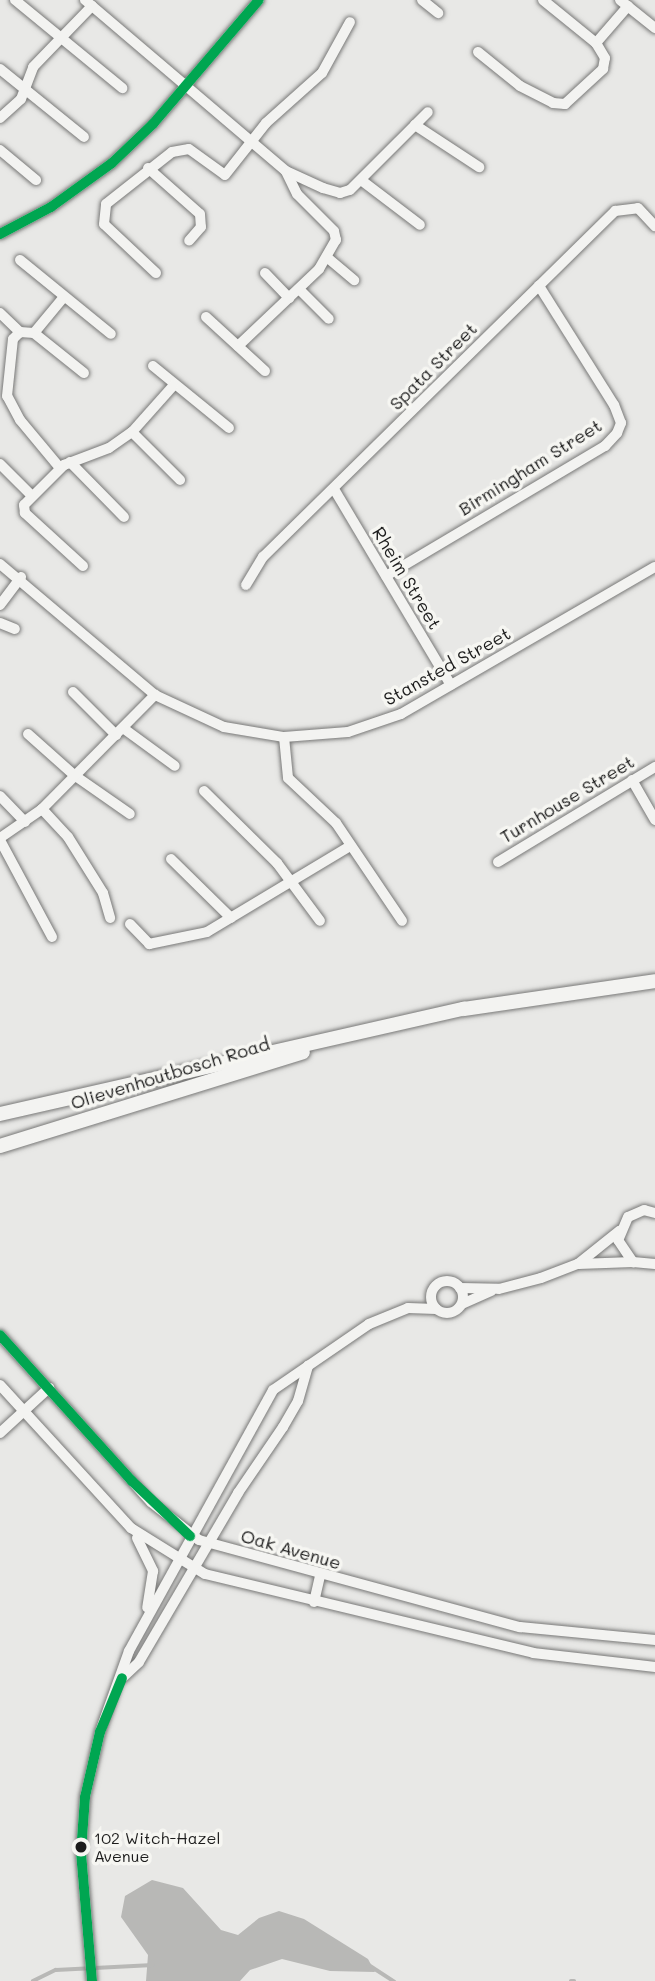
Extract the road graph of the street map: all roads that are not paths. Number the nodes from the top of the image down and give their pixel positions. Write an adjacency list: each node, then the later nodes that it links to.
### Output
1 (15, 0): 10 (street)
2 (259, 0): 14 (street)
3 (422, 0): 7 (street)
4 (543, 0): 11 (street)
5 (89, 3): 10 (street); 14 (street)
6 (624, 3): 9 (street); 11 (street)
7 (438, 13)
8 (350, 22): 21 (street)
9 (655, 28)
10 (62, 38): 15 (street); 16 (street)
11 (596, 43): 12 (street)
12 (478, 52)
13 (0, 69): 15 (street)
14 (186, 86): 21 (street); 30 (street)
15 (24, 87): 18 (street); 20 (street)
16 (122, 88)
17 (428, 112): 19 (street)
18 (0, 118)
19 (415, 125): 23 (street); 27 (street)
20 (84, 137)
21 (252, 141): 24 (street); 25 (street)
22 (0, 150): 26 (street)
23 (479, 167)
24 (148, 169): 31 (street); 34 (street)
25 (286, 172): 27 (street); 32 (street)
26 (36, 180)
27 (361, 180): 28 (street)
28 (420, 225)
29 (655, 226): 37 (street, Spata Street)
30 (0, 234)
31 (189, 242)
32 (329, 259): 36 (street); 38 (street)
33 (20, 260): 39 (street)
34 (156, 273)
35 (265, 273): 40 (street)
36 (354, 280)
37 (539, 286): 58 (street, Spata Street); 64 (street, Birmingham Street)
38 (299, 289): 40 (street); 43 (street)
39 (63, 298): 45 (street); 46 (street)
40 (289, 298): 47 (street)
41 (0, 313): 44 (street)
42 (206, 317): 47 (street)
43 (329, 319)
44 (20, 332): 45 (street); 52 (street)
45 (34, 333): 50 (street)
46 (111, 334)
47 (238, 346): 49 (street)
48 (153, 366): 51 (street)
49 (265, 372)
50 (84, 373)
51 (173, 386): 53 (street); 54 (street)
52 (3, 397): 56 (street)
53 (229, 428)
54 (132, 432): 56 (street); 57 (street)
55 (0, 464): 59 (street)
56 (65, 465): 59 (street); 60 (street)
57 (180, 480)
58 (334, 489): 64 (street, Rheim Street); 66 (street, Spata Street)
59 (32, 496): 62 (street)
60 (124, 517)
61 (0, 564): 65 (street, Stansted Street)
62 (83, 566)
63 (655, 567): 70 (street, Stansted Street)
64 (386, 576): 70 (street, Rheim Street)
65 (21, 577): 67 (street); 72 (street, Stansted Street)
66 (246, 585)
67 (0, 605)
68 (0, 623): 69 (street)
69 (15, 629)
70 (451, 685): 75 (street, Stansted Street)
71 (74, 692): 73 (street)
72 (155, 695): 73 (street); 75 (street, Stansted Street)
73 (119, 731): 76 (street); 78 (street)
74 (28, 734): 78 (street)
75 (284, 737): 87 (street)
76 (175, 766)
77 (655, 767): 79 (street, Turnhouse Street)
78 (74, 775): 82 (street); 83 (street)
79 (632, 780): 84 (street); 89 (street, Turnhouse Street)
80 (205, 791): 90 (street)
81 (0, 796): 85 (street)
82 (42, 809): 85 (street); 91 (street)
83 (130, 814)
84 (655, 820)
85 (25, 822): 86 (street)
86 (0, 839): 96 (street)
87 (350, 846): 90 (street); 94 (street)
88 (171, 859): 92 (street)
89 (498, 862)
90 (291, 883): 92 (street); 93 (street)
91 (110, 918)
92 (231, 918): 95 (street)
93 (320, 921)
94 (402, 921)
95 (130, 924)
96 (52, 937)
97 (655, 981): 98 (main road, Olievenhoutbosch Road)
98 (351, 1036): 99 (main road, Olievenhoutbosch Road); 100 (main road, Olievenhoutbosch Road)
99 (0, 1114)
100 (0, 1146)
101 (653, 1210): 102 (street)
102 (619, 1231): 103 (street); 104 (street)
103 (633, 1262): 104 (street); 105 (street)
104 (578, 1264): 108 (street)
105 (655, 1264)
106 (460, 1288): 107 (street); 108 (street); 109 (street)
107 (433, 1289): 110 (street); 111 (street)
108 (493, 1290): 109 (street)
109 (462, 1304): 111 (street)
110 (408, 1308): 111 (street); 113 (street)
111 (436, 1309)
112 (0, 1335): 115 (street, Oak Avenue)
113 (308, 1365): 119 (street); 120 (street)
114 (0, 1385): 116 (street)
115 (49, 1388): 116 (street); 119 (street, Oak Avenue)
116 (23, 1411): 117 (street); 118 (street)
117 (0, 1433)
118 (131, 1528): 121 (street); 125 (street)
119 (190, 1536): 120 (street, Oak Avenue); 121 (street)
120 (207, 1543): 122 (street); 123 (street, Oak Avenue)
121 (177, 1560): 122 (street); 125 (street)
122 (195, 1569): 124 (street); 128 (street)
123 (320, 1576): 124 (street); 126 (street, Oak Avenue)
124 (314, 1602): 127 (street)
125 (143, 1624): 128 (street)
126 (655, 1640)
127 (655, 1667)
128 (122, 1678): 129 (street)
129 (92, 1981)

